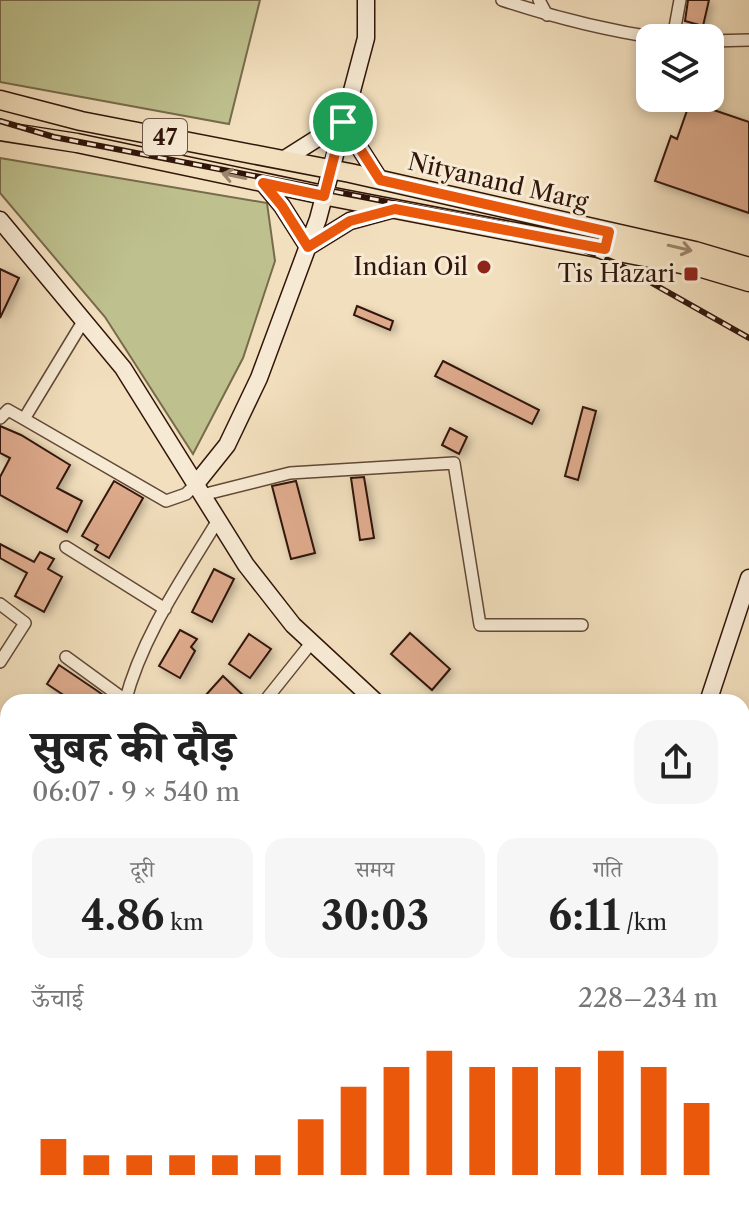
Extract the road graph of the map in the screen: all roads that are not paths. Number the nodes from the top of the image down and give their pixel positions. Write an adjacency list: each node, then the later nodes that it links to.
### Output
1 (366, 0): 12 (street)
2 (502, 0): 5 (street)
3 (539, 0): 5 (street)
4 (680, 0): 6 (street)
5 (547, 15): 7 (street)
6 (676, 24)
7 (636, 35)
8 (749, 40): 9 (street)
9 (724, 41)
10 (0, 100): 11 (main road, Nityanand Marg / 47)
11 (81, 121): 14 (main road); 15 (main road, Nityanand Marg / 47)
12 (343, 122): 15 (street); 16 (street); 17 (street)
13 (0, 131): 14 (main road, Nityanand Marg / 47)
14 (77, 143): 18 (main road, Nityanand Marg / 47, one-way to 14)
15 (283, 160): 16 (main road, Nityanand Marg / 47)
16 (331, 169): 17 (main road, Nityanand Marg / 47); 19 (street)
17 (380, 180): 22 (main road, Nityanand Marg / 47)
18 (263, 183): 19 (main road, Nityanand Marg / 47); 24 (street)
19 (324, 196): 20 (main road, Nityanand Marg / 47); 24 (street)
20 (395, 209): 22 (main road, Nityanand Marg / 47); 24 (street)
21 (0, 220): 27 (street)
22 (607, 241): 23 (main road, Nityanand Marg / 47)
23 (630, 245): 25 (main road, Nityanand Marg / 47, one-way to 25); 26 (main road, Nityanand Marg / 47)
24 (308, 247): 30 (street)
25 (749, 267)
26 (749, 282)
27 (84, 320): 29 (street); 30 (street)
28 (0, 418): 29 (street)
29 (24, 419): 30 (street)
30 (199, 490): 31 (street); 36 (street)
31 (218, 520): 35 (street); 37 (street)
32 (66, 547): 35 (street)
33 (749, 578): 44 (street)
34 (0, 604): 39 (street)
35 (165, 609): 41 (street)
36 (582, 625)
37 (312, 642): 42 (street); 43 (street)
38 (66, 657): 40 (street)
39 (0, 662)
40 (116, 694)
41 (127, 694)
42 (270, 694)
43 (367, 694)
44 (711, 694)

